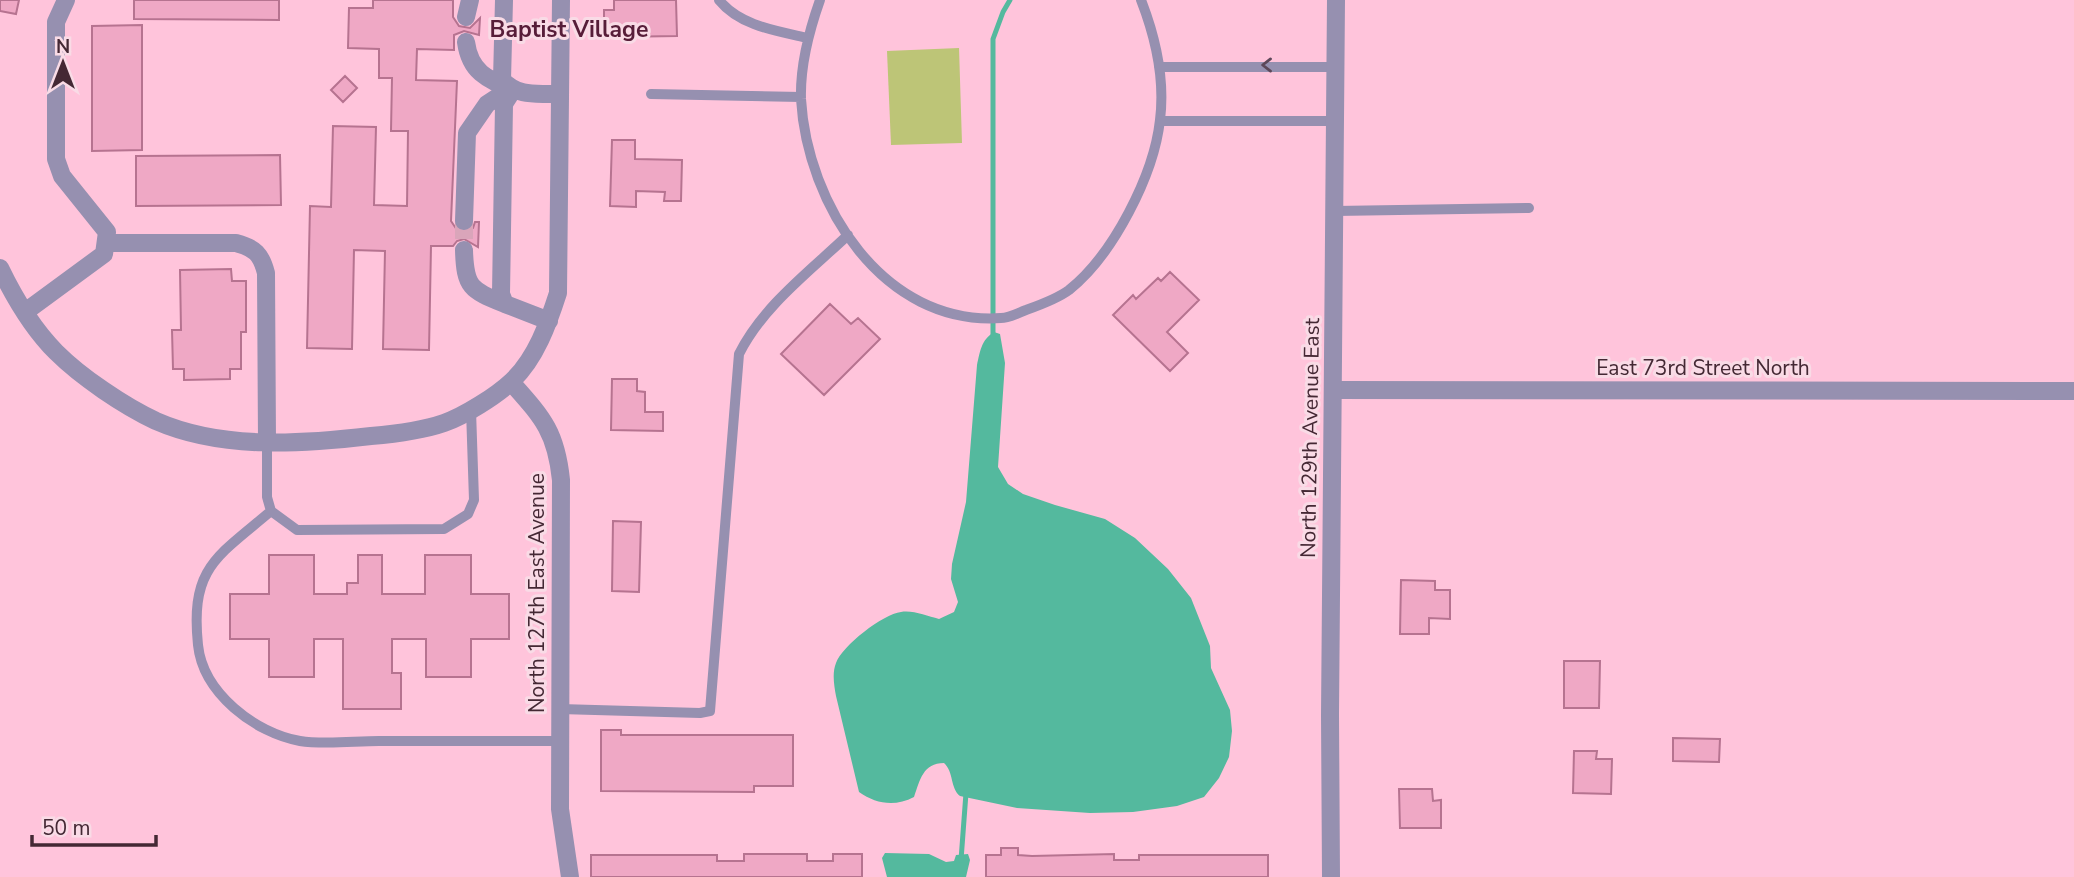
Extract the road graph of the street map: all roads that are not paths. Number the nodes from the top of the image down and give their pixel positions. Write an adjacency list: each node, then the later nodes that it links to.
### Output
1 (66, 0): 22 (street)
2 (504, 0): 12 (street)
3 (561, 0): 13 (street)
4 (719, 0): 8 (lane)
5 (820, 0): 8 (lane)
6 (1140, 0): 10 (lane)
7 (1336, 0): 11 (street, North 129th Avenue East)
8 (808, 38): 15 (lane)
9 (466, 42): 12 (street)
10 (1158, 67): 11 (lane, one-way to 10); 16 (lane)
11 (1335, 67): 17 (street, North 129th Avenue East)
12 (511, 90): 13 (street); 20 (street); 25 (street)
13 (560, 94): 27 (street)
14 (651, 94): 15 (lane)
15 (801, 97): 21 (lane)
16 (1160, 121): 17 (lane); 21 (lane)
17 (1334, 121): 19 (street, North 129th Avenue East)
18 (1530, 208): 19 (lane)
19 (1335, 211): 29 (street, North 129th Avenue East)
20 (464, 221)
21 (848, 235): 34 (lane)
22 (106, 243): 26 (street); 32 (street)
23 (464, 250): 25 (street)
24 (0, 268): 26 (street)
25 (505, 304): 27 (street)
26 (25, 312): 32 (street)
27 (549, 321): 28 (street)
28 (511, 382): 31 (street); 34 (street, North 127th East Avenue)
29 (1333, 390): 30 (street, East 73rd Street North); 37 (street, North 129th Avenue East)
30 (2074, 391)
31 (471, 410): 32 (street); 33 (lane)
32 (267, 442): 33 (lane)
33 (271, 511): 35 (lane)
34 (560, 709): 35 (street, North 127th East Avenue)
35 (560, 741): 36 (street, North 127th East Avenue)
36 (570, 877)
37 (1331, 877)

